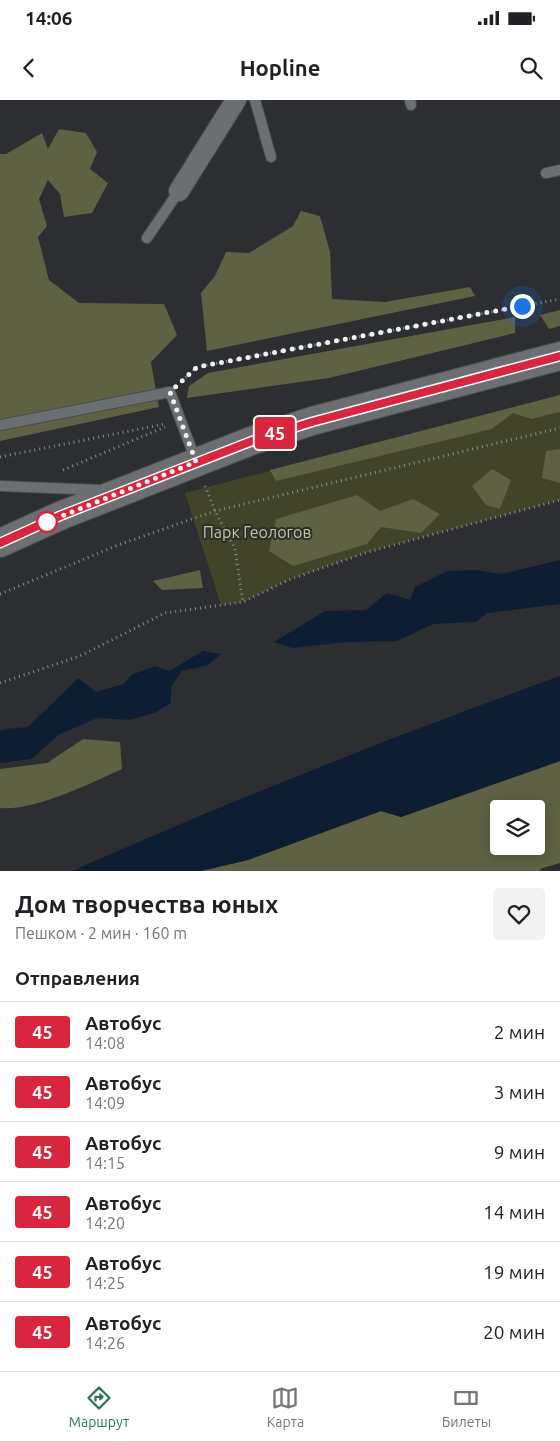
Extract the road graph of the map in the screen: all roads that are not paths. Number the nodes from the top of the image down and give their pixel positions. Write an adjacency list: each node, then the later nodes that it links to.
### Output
1 (236, 100): 6 (street)
2 (255, 100): 3 (lane)
3 (271, 157)
4 (560, 170): 5 (lane)
5 (546, 173)
6 (180, 191): 7 (lane)
7 (147, 238)
8 (560, 356): 10 (main road)
9 (0, 424): 10 (lane)
10 (196, 462): 12 (main road)
11 (0, 486): 12 (lane)
12 (122, 491): 13 (main road)
13 (0, 543)

